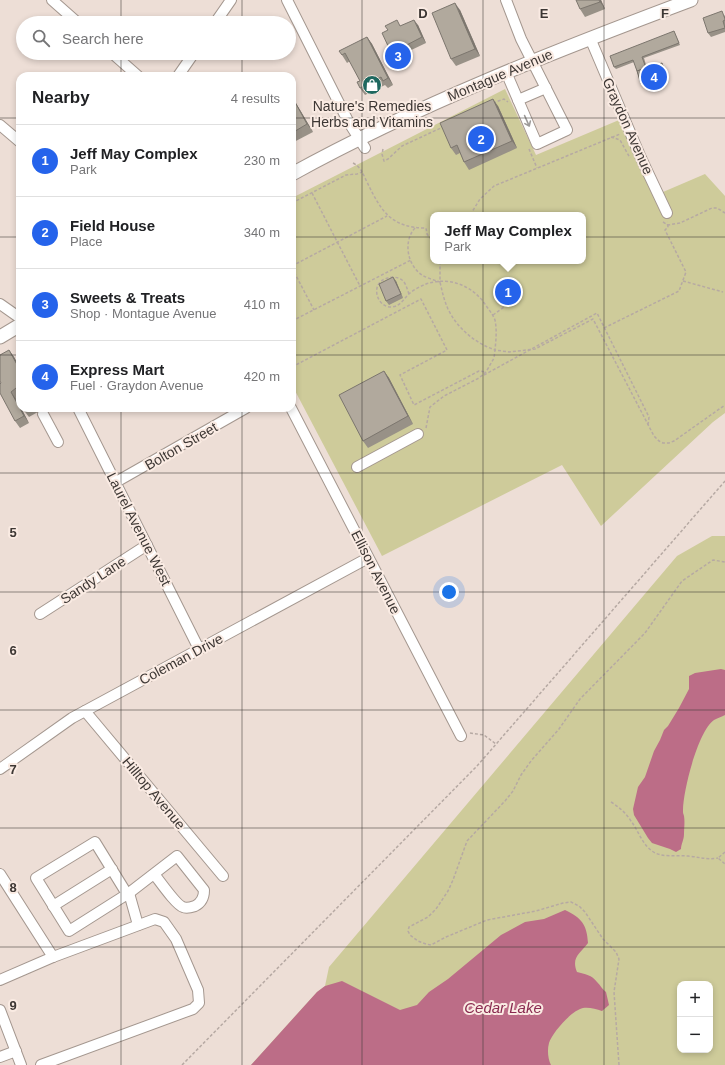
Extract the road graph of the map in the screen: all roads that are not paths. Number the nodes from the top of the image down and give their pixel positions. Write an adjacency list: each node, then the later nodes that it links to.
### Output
1 (231, 0): 7 (street)
2 (287, 0): 8 (street)
3 (506, 0): 13 (street)
4 (691, 0): 10 (main road, Montague Avenue)
5 (56, 1): 6 (street)
6 (71, 16)
7 (220, 16)
8 (295, 16)
9 (296, 18): 21 (street)
10 (590, 38): 13 (main road, Montague Avenue); 23 (street, Graydon Avenue)
11 (120, 60): 14 (street)
12 (189, 60): 15 (street)
13 (532, 61): 16 (main road, Montague Avenue); 17 (street)
14 (133, 72)
15 (181, 72)
16 (506, 72): 18 (street); 21 (main road, Montague Avenue)
17 (546, 88): 18 (street); 18 (street, one-way to 17)
18 (513, 101)
19 (0, 124): 20 (street)
20 (16, 138)
21 (362, 143): 22 (main road, Montague Avenue)
22 (296, 172)
23 (666, 214)
24 (0, 304): 25 (street)
25 (16, 315)
26 (16, 327): 27 (main road)
27 (0, 337)
28 (80, 412): 35 (street, Laurel Avenue West)
29 (239, 412): 35 (street, Bolton Street)
30 (293, 412): 37 (street, Ellison Avenue)
31 (43, 414): 33 (street)
32 (418, 434): 34 (street)
33 (58, 442)
34 (357, 467)
35 (116, 482): 36 (street, Laurel Avenue West)
36 (147, 545): 38 (street, Sandy Lane); 39 (street, Laurel Avenue West)
37 (368, 558): 39 (street, Coleman Drive); 41 (street, Ellison Avenue)
38 (40, 614)
39 (199, 649): 40 (street, Coleman Drive)
40 (85, 711): 42 (street, Coleman Drive); 46 (street, Hilltop Avenue)
41 (461, 736)
42 (0, 769)
43 (112, 869): 47 (street); 48 (street); 48 (street)
44 (0, 874): 50 (street)
45 (154, 874): 45 (street); 47 (street)
46 (223, 876)
47 (128, 893): 48 (street); 49 (street)
48 (53, 906)
49 (138, 925): 50 (street); 56 (street)
50 (53, 957): 51 (street)
51 (0, 980)
52 (0, 1010): 53 (street)
53 (16, 1051): 54 (street); 55 (street)
54 (0, 1057)
55 (21, 1065)
56 (41, 1065)

